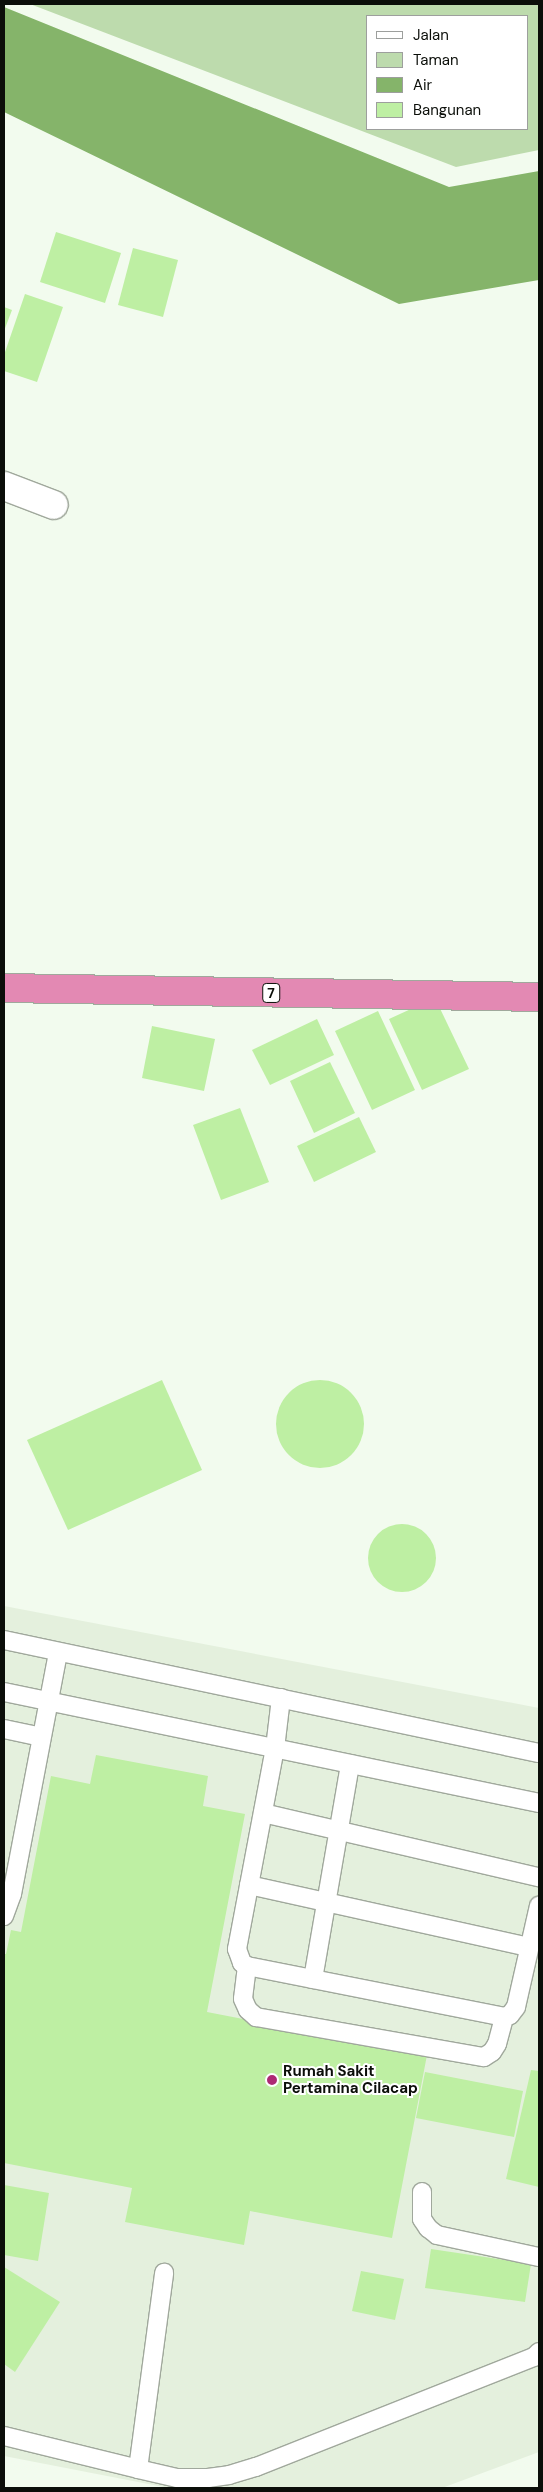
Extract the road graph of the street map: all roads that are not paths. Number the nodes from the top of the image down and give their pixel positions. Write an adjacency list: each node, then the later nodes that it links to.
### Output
1 (4, 486): 2 (street)
2 (54, 505)
3 (4, 988): 4 (highway, 7)
4 (539, 997)
5 (4, 1640): 6 (lane)
6 (58, 1652): 8 (lane); 9 (lane)
7 (4, 1692): 9 (lane)
8 (282, 1698): 12 (lane); 13 (lane)
9 (48, 1702): 11 (lane); 12 (lane)
10 (4, 1729): 11 (lane)
11 (40, 1737): 22 (lane)
12 (275, 1748): 14 (lane); 16 (lane)
13 (539, 1753)
14 (350, 1764): 15 (lane); 17 (lane)
15 (539, 1803)
16 (262, 1813): 17 (lane); 19 (lane)
17 (338, 1830): 18 (lane); 20 (lane)
18 (539, 1877)
19 (249, 1885): 20 (lane); 24 (lane)
20 (327, 1901): 23 (lane); 25 (lane)
21 (539, 1906): 23 (lane)
22 (4, 1916)
23 (529, 1947): 26 (lane)
24 (247, 1966): 25 (lane); 26 (lane)
25 (313, 1979): 26 (lane)
26 (504, 2017)
27 (422, 2192): 28 (lane)
28 (539, 2257)
29 (164, 2273): 32 (lane)
30 (539, 2352): 32 (lane)
31 (4, 2436): 32 (lane)
32 (138, 2469)

